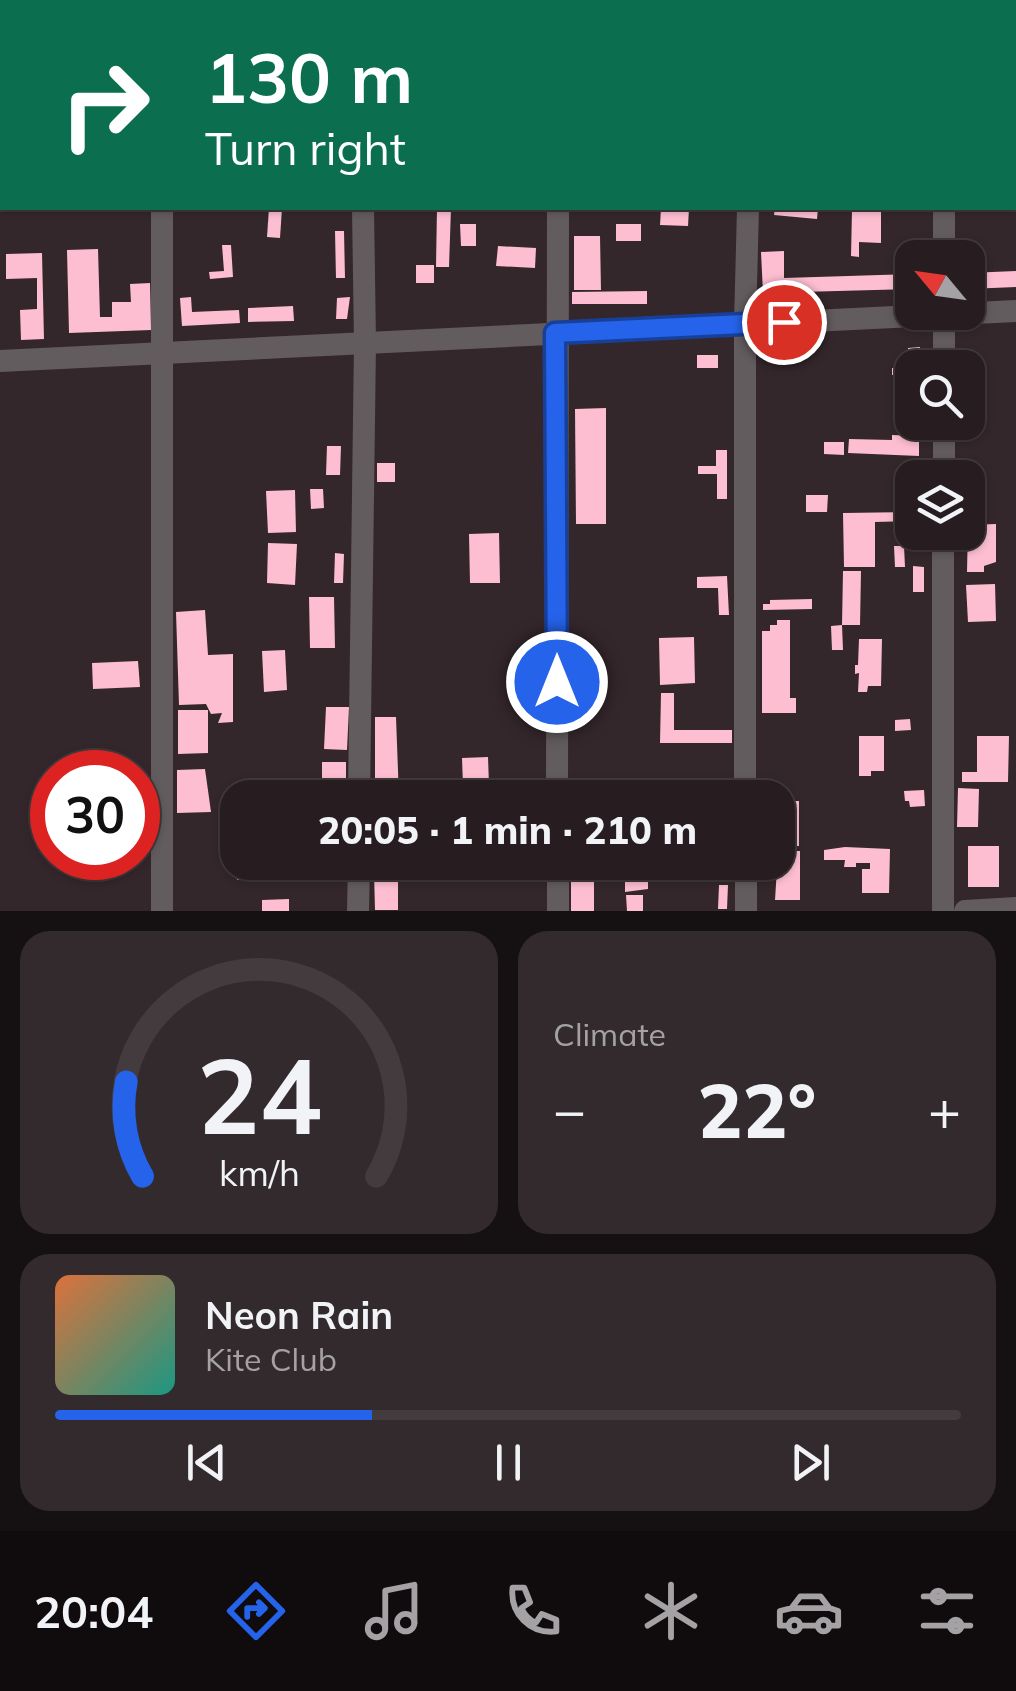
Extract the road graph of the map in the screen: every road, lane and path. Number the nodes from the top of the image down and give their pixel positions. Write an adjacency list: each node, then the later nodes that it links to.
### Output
1 (162, 210): 13 (street)
2 (363, 210): 12 (street)
3 (558, 210): 11 (street)
4 (748, 210): 10 (street)
5 (944, 210): 6 (street)
6 (944, 240)
7 (985, 312): 8 (street)
8 (1016, 312)
9 (895, 316): 10 (street)
10 (744, 324): 11 (street); 18 (street)
11 (555, 333): 12 (street); 17 (street)
12 (365, 342): 13 (street); 16 (street)
13 (162, 353): 14 (street); 23 (street)
14 (0, 360)
15 (944, 550): 27 (street)
16 (360, 780)
17 (557, 780)
18 (746, 780)
19 (359, 880): 24 (street)
20 (558, 880): 25 (street)
21 (746, 880): 26 (street)
22 (1016, 908): 28 (street)
23 (162, 911)
24 (358, 911)
25 (558, 911)
26 (746, 911)
27 (943, 911)
28 (965, 911)

